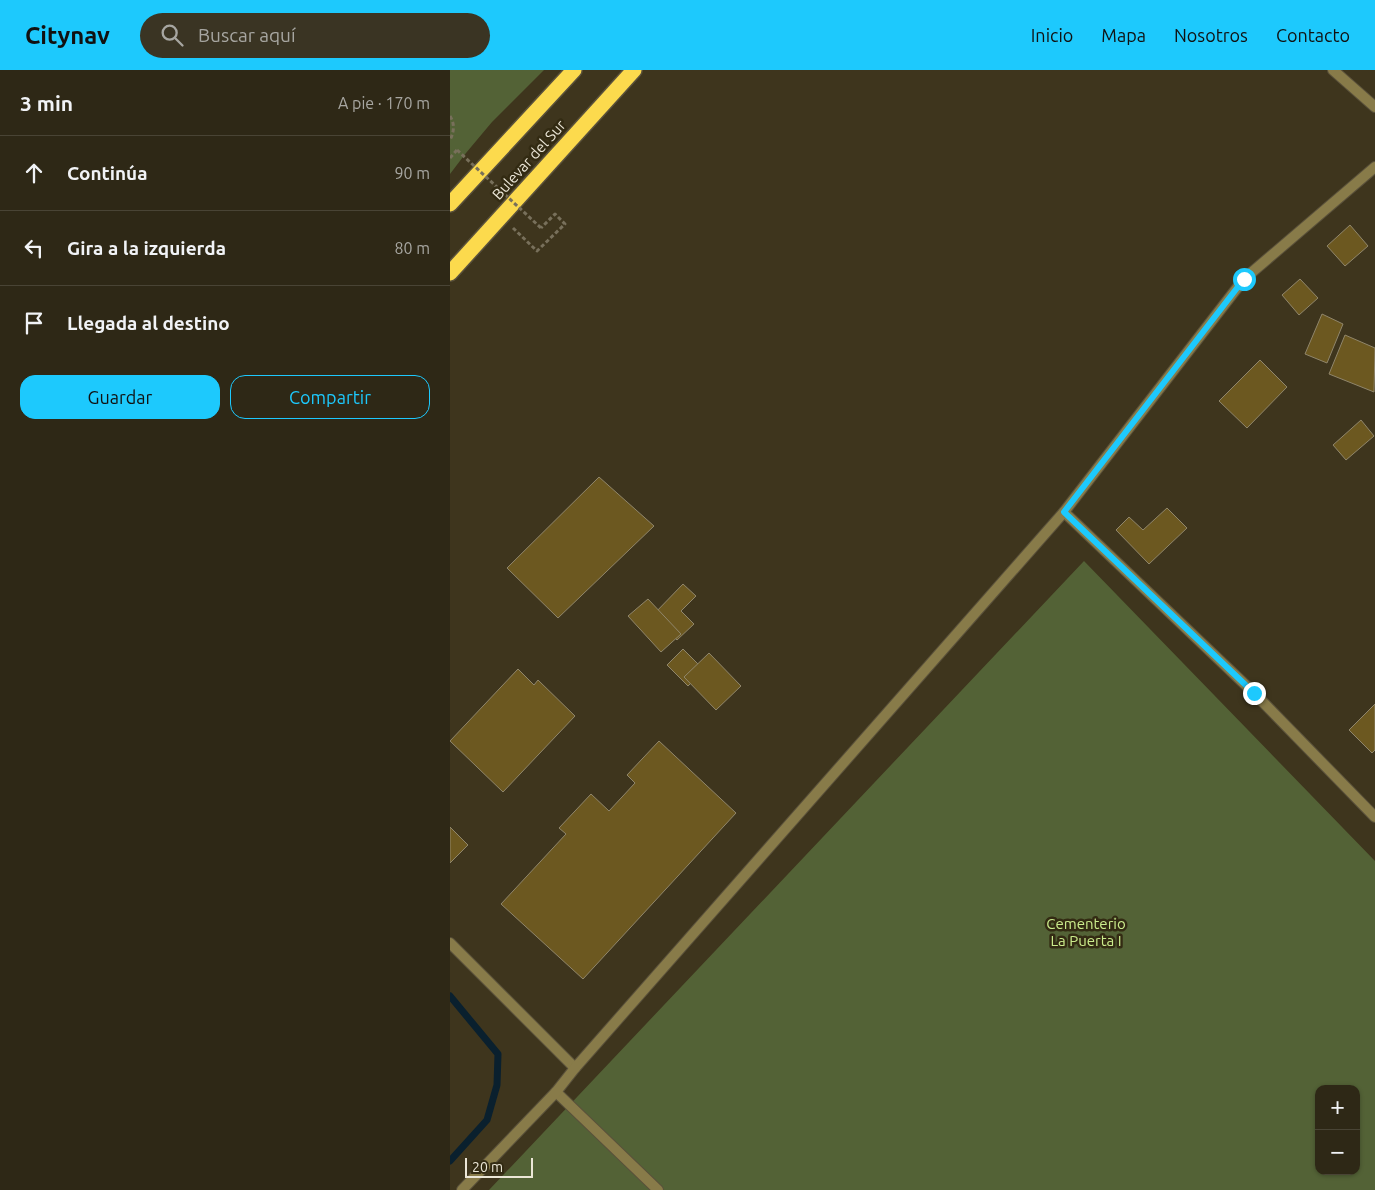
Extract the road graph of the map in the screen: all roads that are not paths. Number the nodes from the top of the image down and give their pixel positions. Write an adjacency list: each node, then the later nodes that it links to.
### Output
1 (574, 70): 6 (highway, Bulevar del Sur)
2 (634, 70): 7 (highway, Bulevar del Sur)
3 (1333, 70): 4 (street)
4 (1375, 107)
5 (1375, 167): 8 (street)
6 (450, 204)
7 (450, 273)
8 (1064, 512): 9 (street); 11 (street)
9 (1375, 817)
10 (450, 943): 11 (street)
11 (575, 1068): 12 (street)
12 (556, 1092): 13 (street); 14 (street)
13 (462, 1190)
14 (658, 1190)

